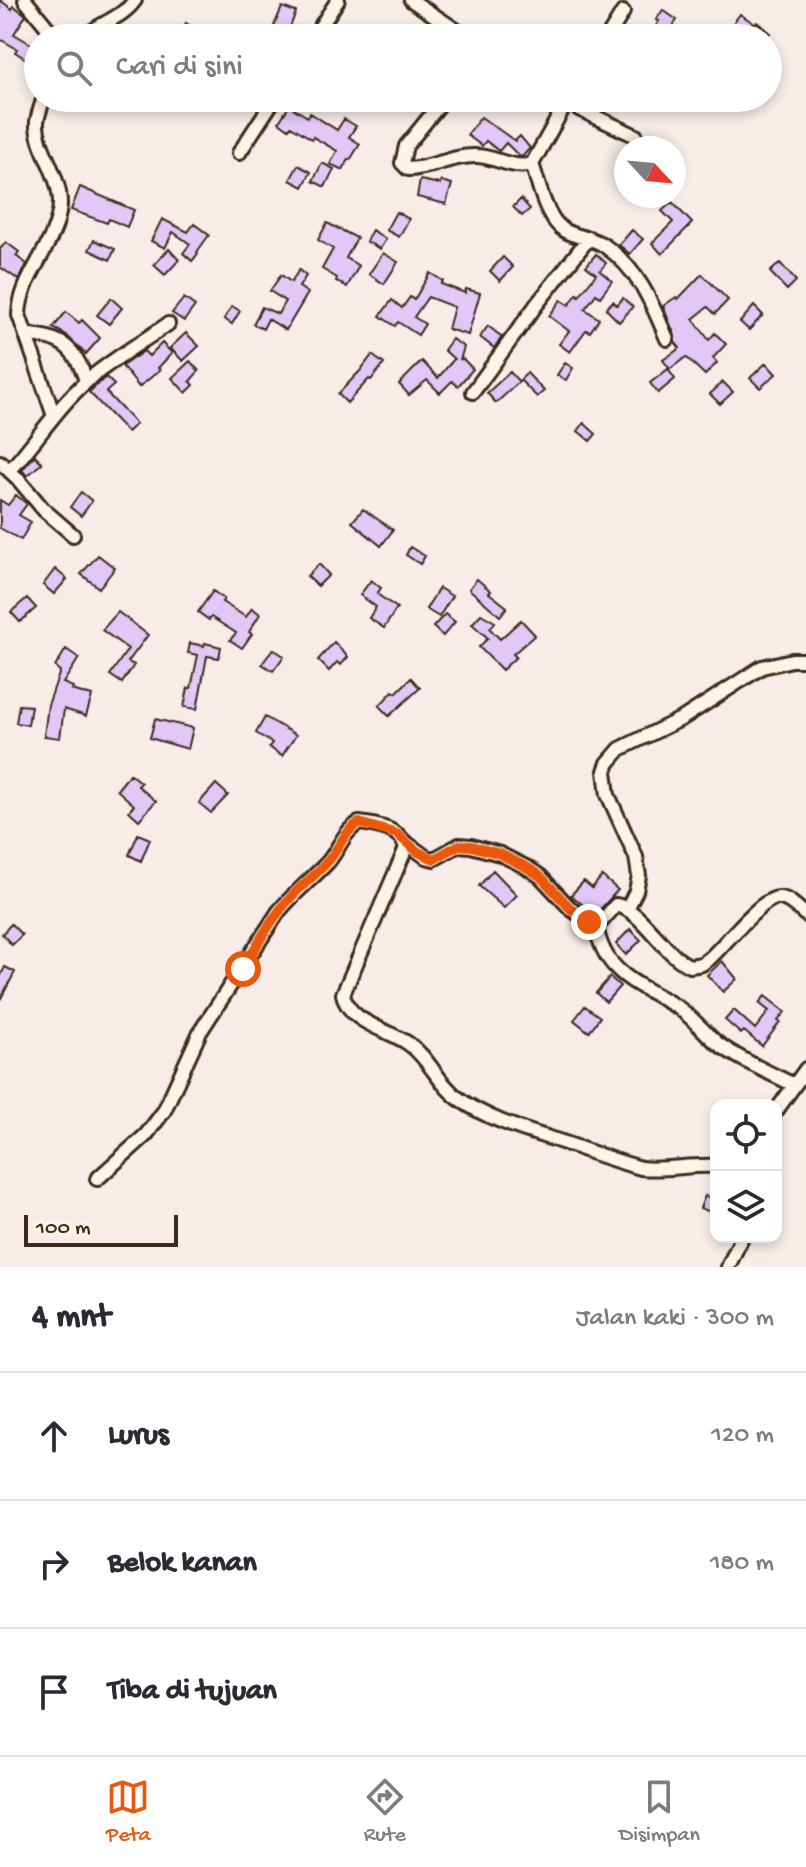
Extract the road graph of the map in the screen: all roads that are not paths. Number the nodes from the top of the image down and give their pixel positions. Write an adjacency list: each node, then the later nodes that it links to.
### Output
1 (25, 0): 6 (street)
2 (135, 0): 7 (street)
3 (338, 0): 8 (street)
4 (411, 0): 9 (street)
5 (623, 12): 10 (street)
6 (45, 24)
7 (101, 24)
8 (322, 24)
9 (447, 24)
10 (616, 24)
11 (39, 112): 21 (street)
12 (266, 112): 17 (street)
13 (434, 112): 18 (street)
14 (558, 112): 18 (street)
15 (590, 112): 16 (street)
16 (636, 136)
17 (239, 153)
18 (532, 164): 19 (street)
19 (589, 238): 22 (street); 24 (street)
20 (168, 324): 23 (street)
21 (26, 335): 23 (street); 25 (street)
22 (667, 339)
23 (86, 381): 25 (street)
24 (473, 392)
25 (54, 416): 26 (street)
26 (5, 466): 27 (street)
27 (73, 535)
28 (806, 660): 30 (street)
29 (405, 842): 32 (street); 36 (street); 37 (street)
30 (627, 909): 31 (street); 32 (street)
31 (806, 915)
32 (596, 925): 34 (street)
33 (806, 1069): 34 (street)
34 (794, 1085): 35 (street)
35 (782, 1102)
36 (710, 1166)
37 (97, 1179)
38 (739, 1243): 39 (street)
39 (728, 1267)

